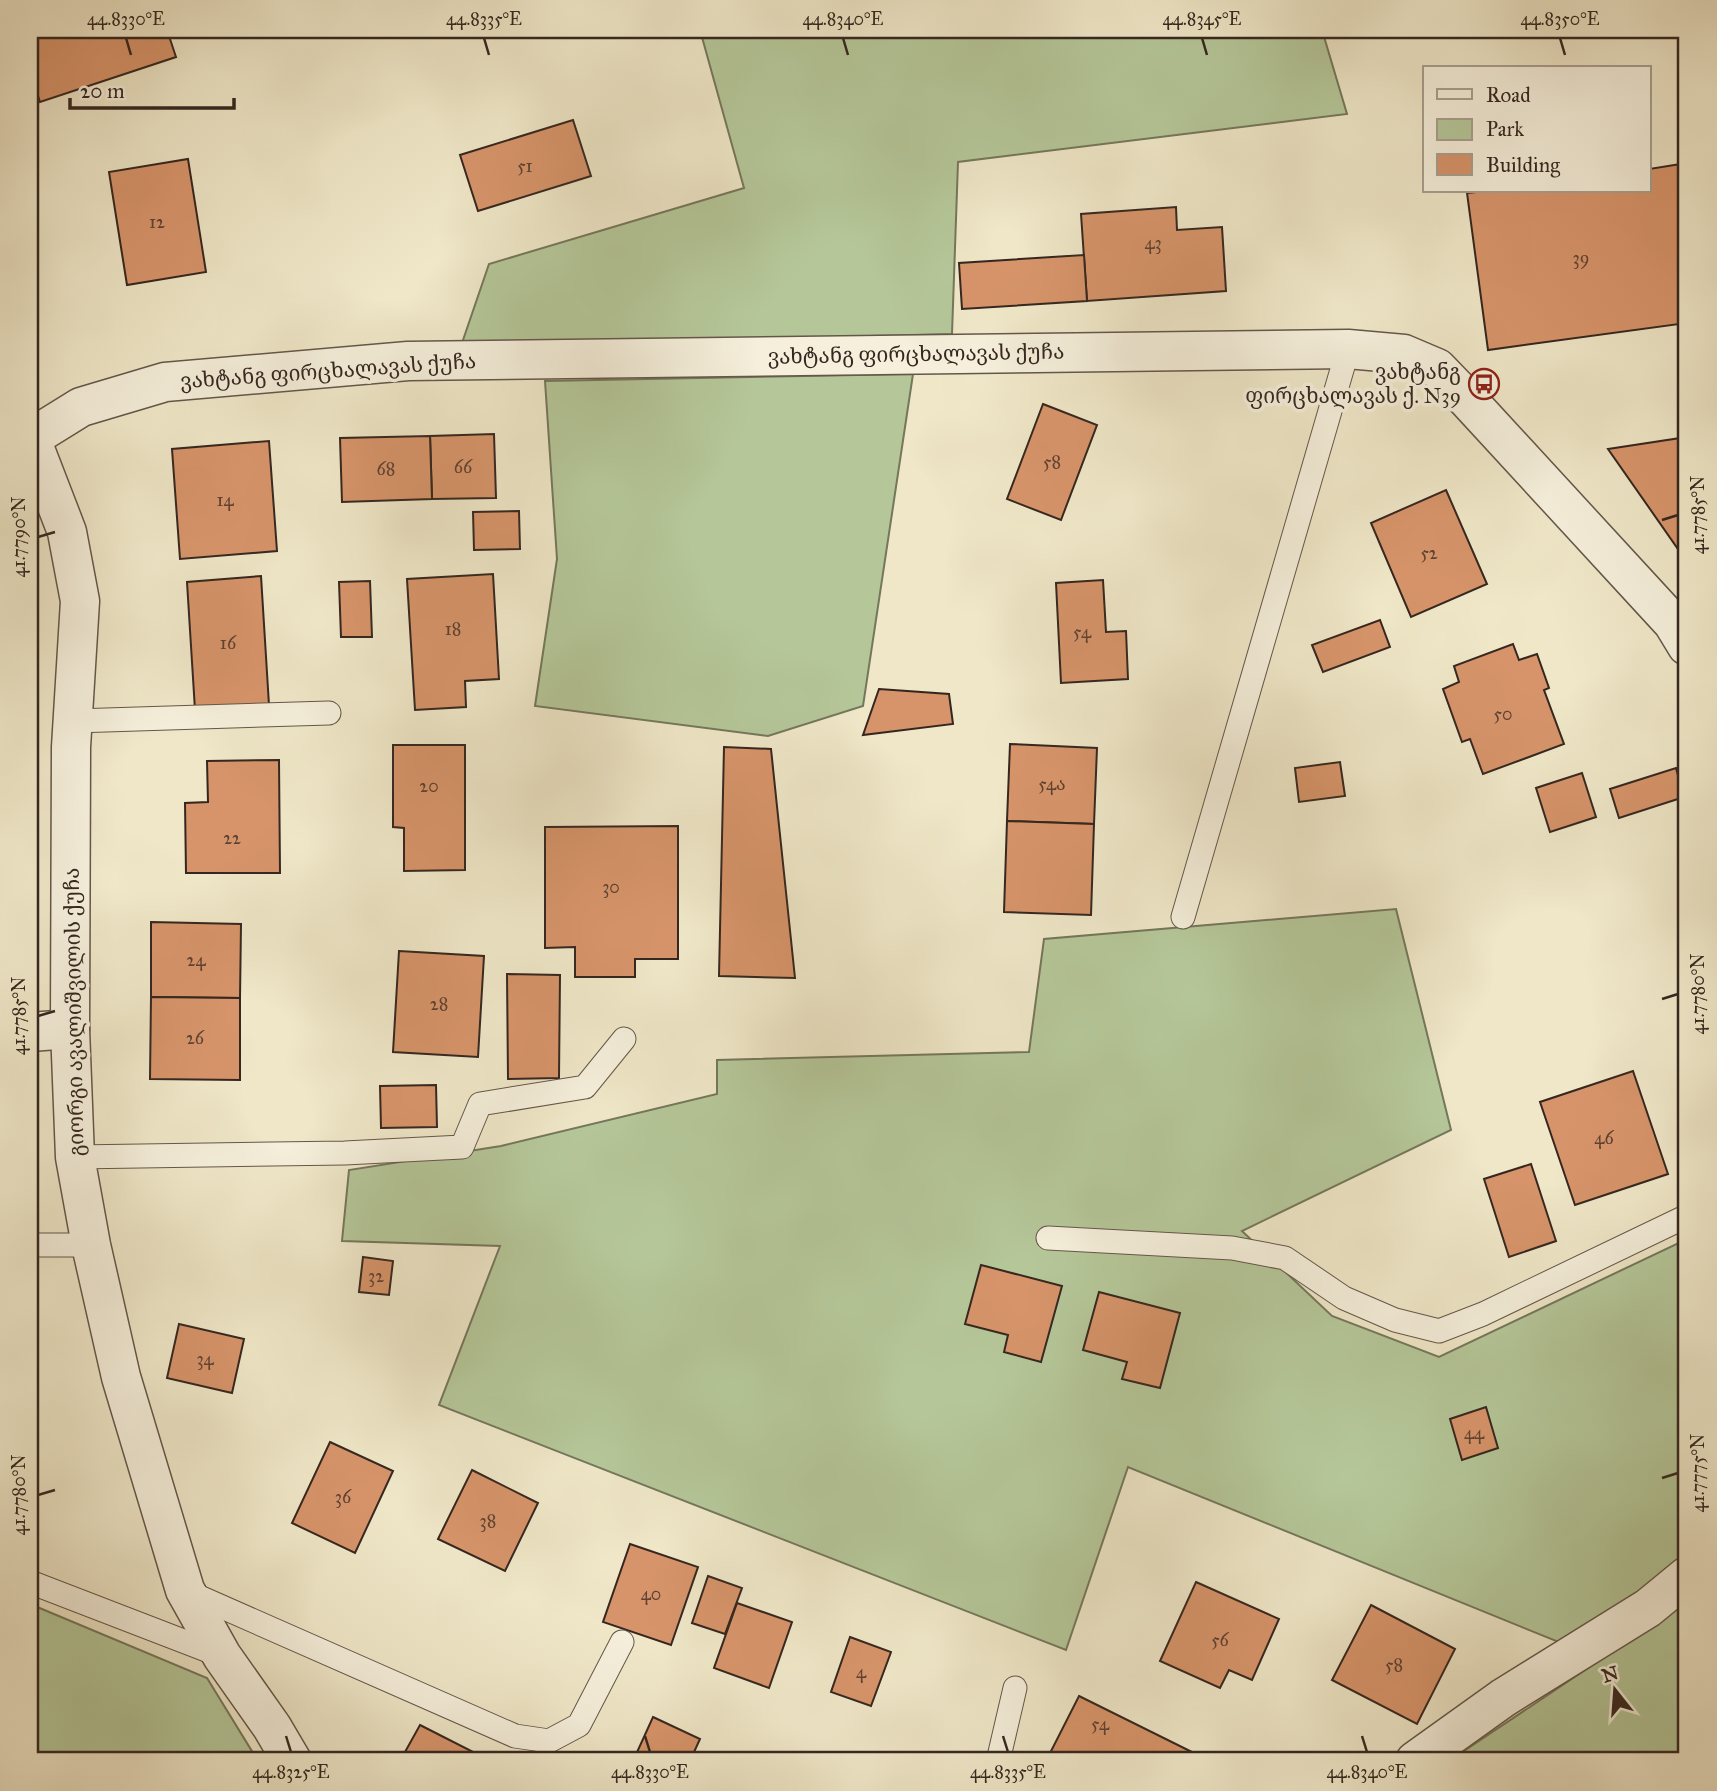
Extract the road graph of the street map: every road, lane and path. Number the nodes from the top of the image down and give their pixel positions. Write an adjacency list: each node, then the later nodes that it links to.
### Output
1 (1348, 349): 2 (street, ვახტანგ ფირცხალავას ქუჩა); 3 (street, ვახტანგ ფირცხალავას ქუჩა); 6 (lane)
2 (30, 437): 5 (street, გიორგი ავალიშვილის ქუჩა)
3 (1687, 646)
4 (329, 713): 5 (lane)
5 (74, 721): 7 (street, გიორგი ავალიშვილის ქუჩა)
6 (1183, 918)
7 (70, 1029): 8 (street); 10 (street, გიორგი ავალიშვილის ქუჩა)
8 (30, 1032)
9 (624, 1038): 10 (lane)
10 (75, 1157): 14 (street, გიორგი ავალიშვილის ქუჩა)
11 (1687, 1216): 12 (lane)
12 (1048, 1238)
13 (30, 1245): 14 (lane)
14 (91, 1245): 17 (street, გიორგი ავალიშვილის ქუჩა)
15 (1687, 1576): 23 (street)
16 (30, 1582): 19 (lane)
17 (185, 1590): 18 (lane); 19 (street, გიორგი ავალიშვილის ქუჩა)
18 (622, 1642)
19 (222, 1656): 21 (street, გიორგი ავალიშვილის ქუჩა)
20 (1015, 1688): 22 (lane)
21 (292, 1761)
22 (998, 1761)
23 (1415, 1761)

